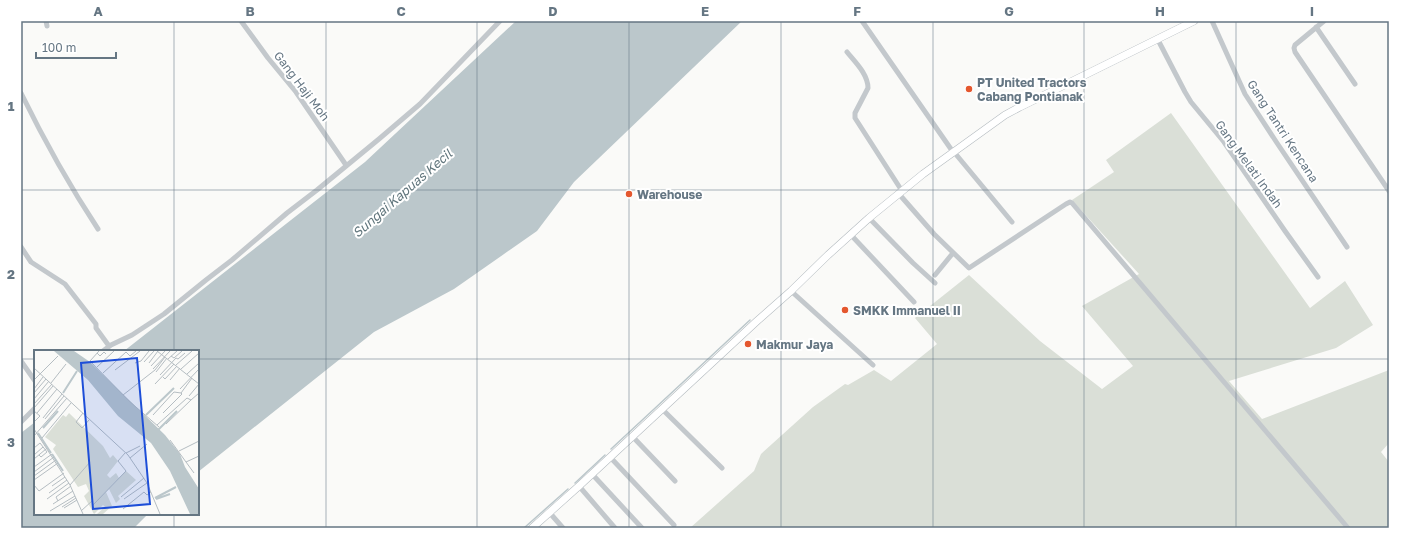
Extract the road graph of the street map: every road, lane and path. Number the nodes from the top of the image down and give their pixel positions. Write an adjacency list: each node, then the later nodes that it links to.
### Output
1 (241, 21): 13 (street, Gang Haji Moh)
2 (500, 21): 13 (street)
3 (862, 21): 12 (street)
4 (1194, 21): 8 (main road)
5 (1212, 21): 21 (street, Gang Tantri Kencana)
6 (1324, 21): 7 (street)
7 (1316, 27): 10 (street); 14 (street)
8 (1157, 38): 12 (main road); 24 (street, Gang Melati Indah)
9 (847, 52): 15 (street)
10 (1355, 84)
11 (21, 93): 18 (street)
12 (954, 152): 15 (main road); 17 (street)
13 (346, 165): 28 (street)
14 (1389, 191)
15 (901, 192): 16 (main road); 22 (street)
16 (869, 218): 19 (main road); 25 (street)
17 (1012, 222)
18 (98, 229)
19 (851, 235): 26 (main road); 27 (street)
20 (21, 247): 28 (street)
21 (1347, 247)
22 (953, 253): 23 (street); 48 (street)
23 (935, 275)
24 (1318, 276)
25 (935, 283)
26 (791, 292): 31 (street); 34 (main road)
27 (914, 302)
28 (109, 346): 29 (street)
29 (104, 350)
30 (21, 361): 32 (street)
31 (873, 365)
32 (34, 380)
33 (34, 409): 35 (street)
34 (662, 409): 36 (main road); 38 (street)
35 (21, 422)
36 (632, 436): 37 (main road); 40 (street)
37 (610, 457): 39 (main road); 43 (street)
38 (722, 468)
39 (592, 474): 41 (main road); 47 (street)
40 (675, 481)
41 (579, 486): 42 (main road); 46 (street)
42 (550, 512): 44 (main road); 45 (street)
43 (674, 525)
44 (532, 528)
45 (563, 528)
46 (615, 528)
47 (642, 528)
48 (1348, 528)

